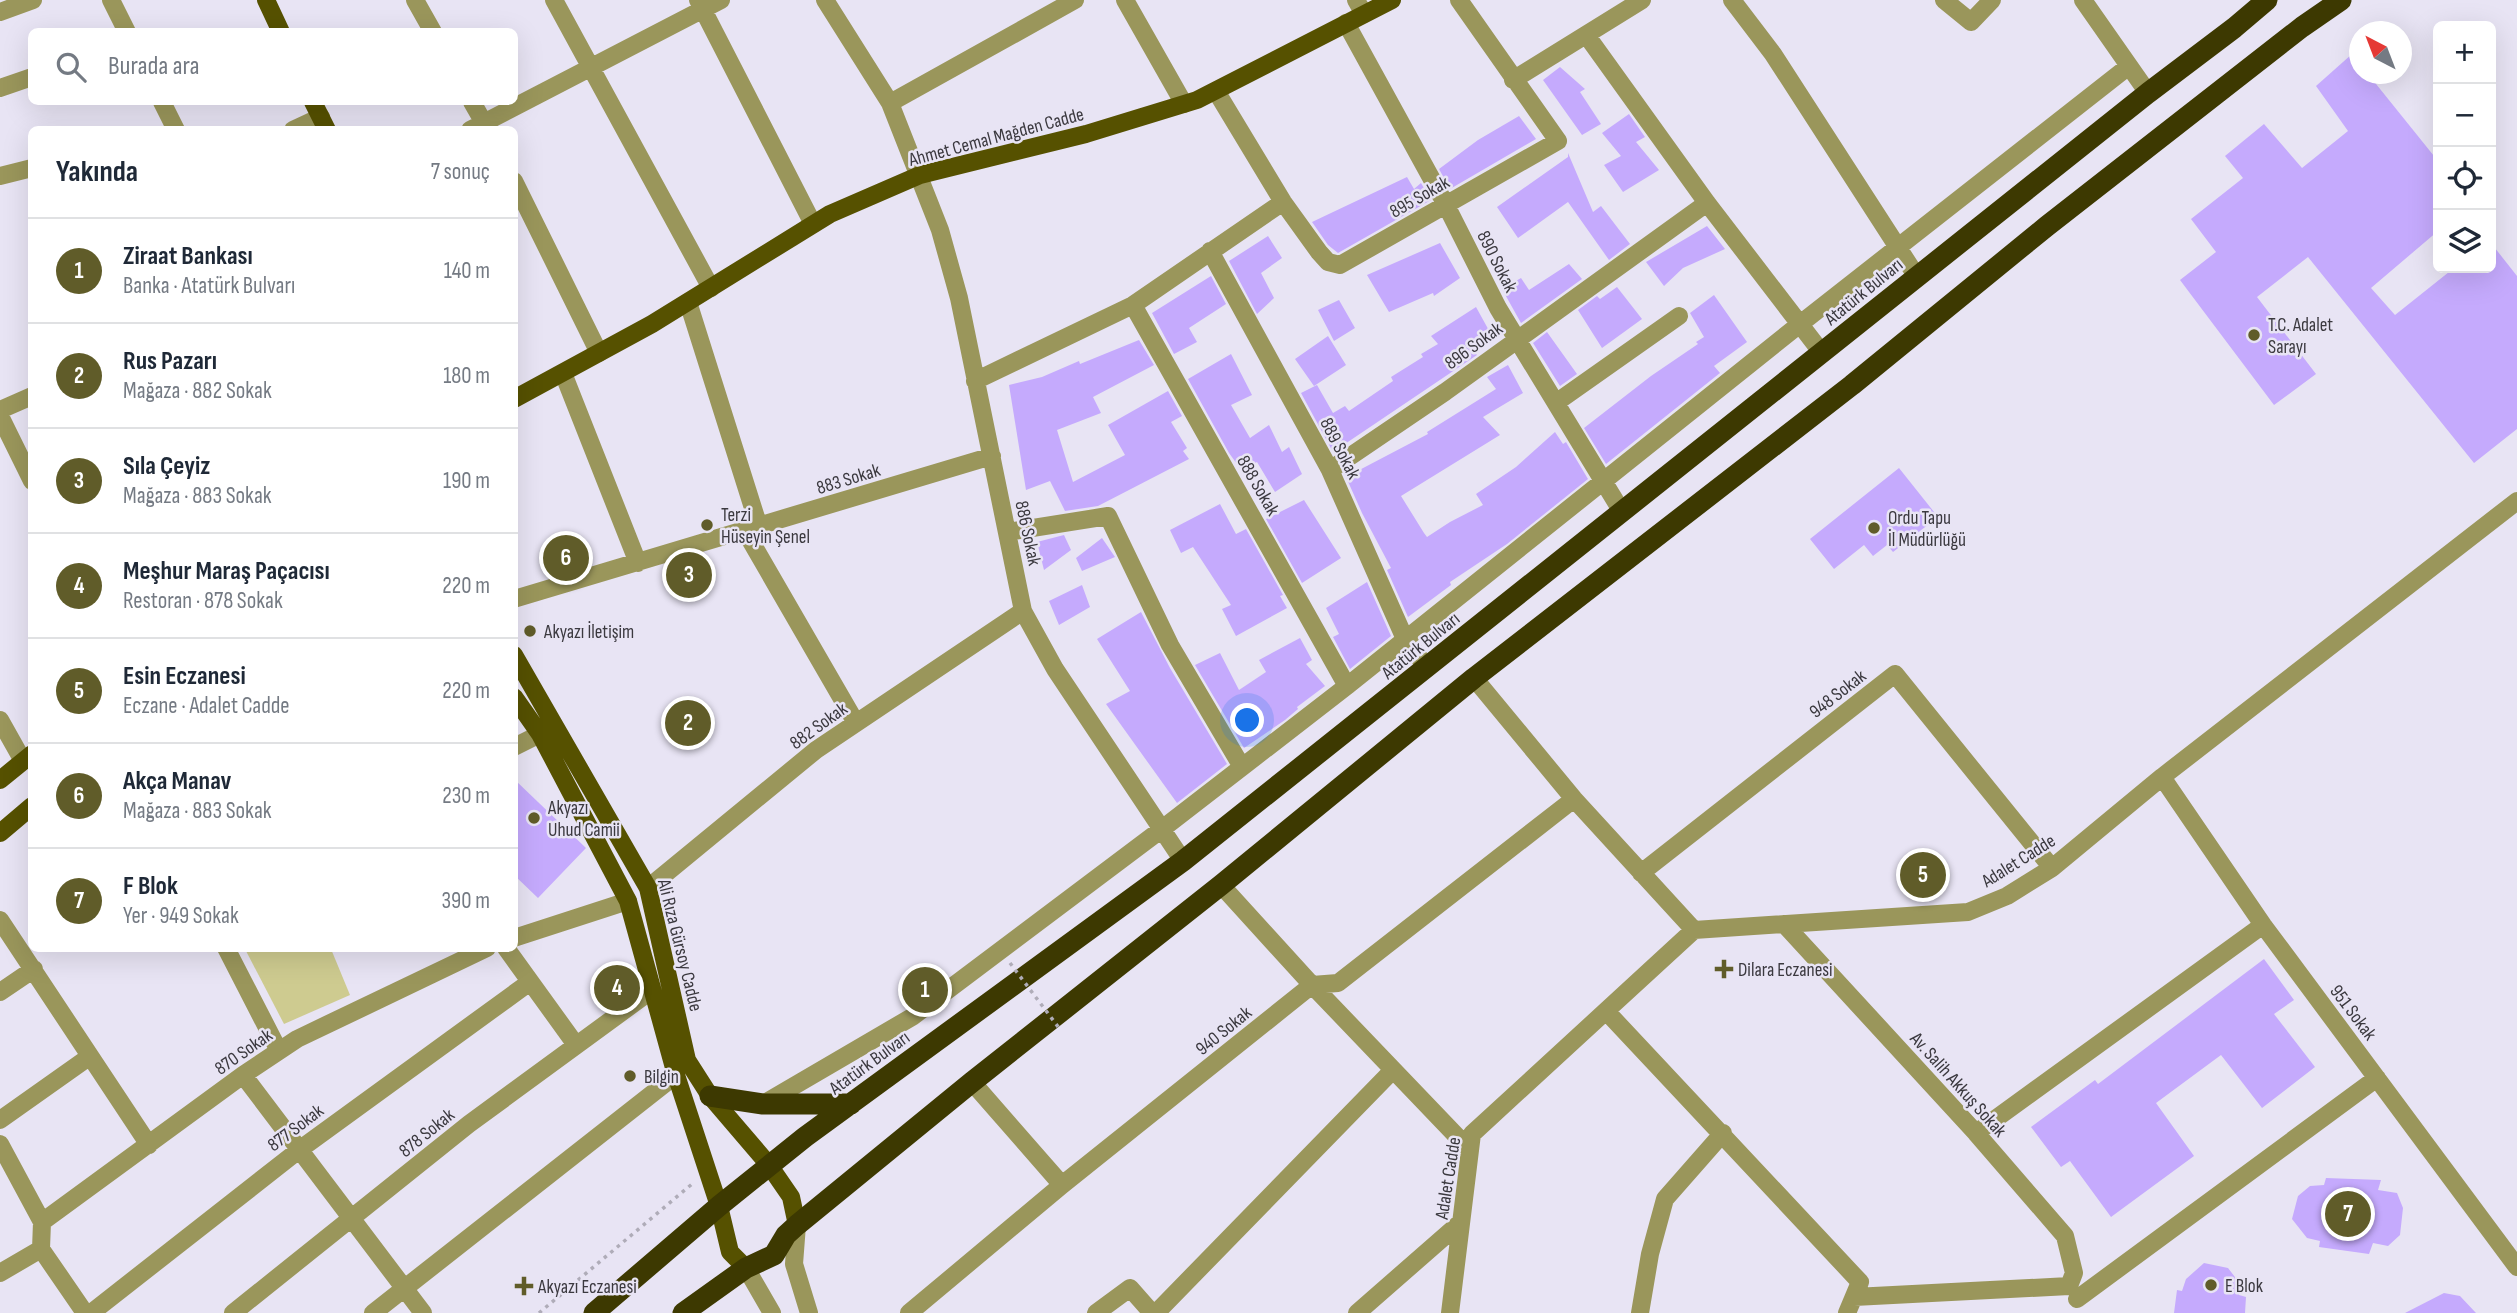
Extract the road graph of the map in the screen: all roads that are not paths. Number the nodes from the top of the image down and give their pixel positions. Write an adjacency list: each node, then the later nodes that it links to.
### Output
1 (33, 0): 21 (street)
2 (111, 0): 23 (street)
3 (266, 0): 24 (main road)
4 (415, 0): 25 (street)
5 (554, 0): 27 (street)
6 (721, 0): 19 (street)
7 (825, 0): 34 (street, 886 Sokak)
8 (1075, 0): 34 (street)
9 (1125, 0): 35 (street)
10 (1392, 0): 20 (main road, Ahmet Cemal Mağden Cadde)
11 (1459, 0): 30 (street, 895 Sokak)
12 (1642, 0): 26 (street)
13 (1732, 0): 51 (street)
14 (1944, 0): 15 (street)
15 (1992, 0)
16 (2082, 0): 28 (street)
17 (2267, 0): 33 (highway, Atatürk Bulvarı)
18 (2341, 0): 83 (highway)
19 (700, 4): 27 (street); 50 (street)
20 (1360, 7): 22 (main road, Ahmet Cemal Mağden Cadde)
21 (0, 12)
22 (1346, 23): 32 (main road, Ahmet Cemal Mağden Cadde); 49 (street, 890 Sokak)
23 (125, 28)
24 (279, 28)
25 (431, 28)
26 (1587, 36): 30 (street); 48 (street)
27 (590, 66): 42 (street); 54 (street)
28 (2129, 66): 33 (street); 51 (street)
29 (28, 78): 31 (street)
30 (1513, 80): 49 (street, 895 Sokak)
31 (0, 88)
32 (1216, 91): 35 (main road, Ahmet Cemal Mağden Cadde); 47 (street, 895 Sokak)
33 (2148, 93): 53 (highway, Atatürk Bulvarı)
34 (890, 103): 44 (street, 886 Sokak)
35 (1184, 104): 44 (main road, Ahmet Cemal Mağden Cadde)
36 (164, 105): 39 (street)
37 (473, 105): 41 (street)
38 (320, 116): 40 (street)
39 (174, 126)
40 (301, 126)
41 (481, 126)
42 (483, 126)
43 (28, 169): 45 (street)
44 (920, 175): 50 (main road, Ahmet Cemal Mağden Cadde); 63 (street, 886 Sokak)
45 (0, 176)
46 (518, 189): 60 (street)
47 (1283, 202): 49 (street, 895 Sokak); 52 (street)
48 (1707, 203): 58 (street); 59 (street, 896 Sokak)
49 (1446, 205): 59 (street, 890 Sokak)
50 (813, 225): 54 (main road, Ahmet Cemal Mağden Cadde)
51 (1898, 248): 53 (street); 58 (street)
52 (1210, 251): 56 (street); 70 (street, 889 Sokak)
53 (1917, 277): 61 (highway, Atatürk Bulvarı)
54 (711, 288): 55 (main road, Ahmet Cemal Mağden Cadde)
55 (688, 302): 60 (main road, Ahmet Cemal Mağden Cadde); 75 (street)
56 (1133, 305): 63 (street); 84 (street, 888 Sokak)
57 (1679, 316): 66 (street)
58 (1800, 324): 61 (street); 72 (street)
59 (1517, 339): 66 (street, 890 Sokak); 70 (street, 896 Sokak)
60 (599, 353): 62 (main road, Ahmet Cemal Mağden Cadde)
61 (1822, 353): 74 (highway, Atatürk Bulvarı)
62 (563, 373): 64 (main road, Ahmet Cemal Mağden Cadde); 77 (street)
63 (975, 381): 69 (street, 886 Sokak)
64 (518, 397)
65 (28, 398): 67 (street)
66 (1556, 402): 72 (street, 890 Sokak)
67 (0, 410)
68 (0, 416): 71 (street)
69 (992, 456): 75 (street, 883 Sokak); 76 (street, 886 Sokak)
70 (1331, 470): 80 (street, 889 Sokak)
71 (28, 473)
72 (1604, 481): 74 (street, 890 Sokak); 80 (street)
73 (2517, 501): 92 (street, Adalet Cadde)
74 (1622, 512): 82 (highway, Atatürk Bulvarı)
75 (752, 529): 77 (street, 883 Sokak); 87 (street)
76 (1007, 532): 79 (street, 886 Sokak); 91 (street)
77 (638, 563): 78 (street, 883 Sokak)
78 (518, 598)
79 (1023, 611): 87 (street, 882 Sokak); 96 (street, 886 Sokak)
80 (1405, 639): 82 (street, 889 Sokak); 84 (street)
81 (518, 662): 102 (main road, Ali Rıza Gürsoy Cadde)
82 (1427, 668): 98 (highway, Atatürk Bulvarı)
83 (1474, 678): 94 (street); 101 (highway)
84 (1347, 686): 91 (street)
85 (518, 702): 88 (main road, Ali Rıza Gürsoy Cadde)
86 (0, 720): 90 (street)
87 (856, 723): 102 (street, 882 Sokak)
88 (540, 734): 89 (street); 103 (main road, Ali Rıza Gürsoy Cadde)
89 (518, 745)
90 (27, 758): 93 (main road)
91 (1242, 767): 96 (street)
92 (2162, 778): 99 (street, Adalet Cadde); 106 (street, 951 Sokak)
93 (0, 780)
94 (1574, 799): 100 (street); 114 (street, 940 Sokak)
95 (28, 809): 97 (main road)
96 (1162, 829): 98 (street, 886 Sokak); 127 (street)
97 (0, 833)
98 (1183, 861): 128 (highway, Atatürk Bulvarı)
99 (2052, 867): 100 (street, 948 Sokak); 105 (street, Adalet Cadde)
100 (1641, 873): 107 (street)
101 (1222, 885): 114 (street); 125 (highway)
102 (648, 887): 126 (main road, Ali Rıza Gürsoy Cadde)
103 (628, 901): 108 (street); 115 (main road, Ali Rıza Gürsoy Cadde)
104 (0, 920): 112 (street)
105 (1784, 924): 107 (street, Adalet Cadde); 131 (street, Av. Salih Akkuş Sokak)
106 (2263, 925): 124 (street, 951 Sokak); 131 (street)
107 (1694, 930): 117 (street, Adalet Cadde)
108 (518, 937)
109 (228, 952): 119 (street)
110 (479, 952): 119 (street, 870 Sokak)
111 (509, 952): 113 (street)
112 (34, 969): 116 (street); 120 (street)
113 (530, 982): 118 (street); 134 (street, 877 Sokak)
114 (1312, 985): 121 (street); 137 (street, 940 Sokak)
115 (652, 989): 118 (street, 878 Sokak); 123 (main road, Ali Rıza Gürsoy Cadde)
116 (0, 992)
117 (1606, 1011): 130 (street); 135 (street, Adalet Cadde)
118 (576, 1045): 139 (street, 878 Sokak)
119 (279, 1051): 122 (street, 870 Sokak)
120 (89, 1057): 129 (street); 133 (street)
121 (1393, 1070): 135 (street); 161 (street)
122 (243, 1075): 133 (street, 870 Sokak); 134 (street)
123 (676, 1075): 138 (main road, Ali Rıza Gürsoy Cadde); 147 (street)
124 (2377, 1078): 144 (street, 951 Sokak); 148 (street)
125 (972, 1082): 137 (street); 142 (highway)
126 (710, 1096): 127 (highway); 136 (main road, Ali Rıza Gürsoy Cadde)
127 (763, 1104): 128 (highway)
128 (850, 1104): 136 (highway, Atatürk Bulvarı)
129 (0, 1120)
130 (1723, 1133): 149 (street); 164 (street)
131 (1976, 1133): 148 (street, Av. Salih Akkuş Sokak)
132 (0, 1144): 140 (street)
133 (149, 1146): 140 (street, 870 Sokak)
134 (299, 1150): 139 (street); 151 (street, 877 Sokak)
135 (1470, 1150): 141 (street, Adalet Cadde)
136 (769, 1165): 138 (highway, Atatürk Bulvarı); 142 (main road, Ali Rıza Gürsoy Cadde)
137 (1062, 1185): 159 (street, 940 Sokak)
138 (719, 1206): 145 (main road, Ali Rıza Gürsoy Cadde); 155 (highway, Atatürk Bulvarı)
139 (351, 1220): 147 (street); 152 (street, 878 Sokak)
140 (42, 1222): 143 (street)
141 (1461, 1223): 162 (street); 163 (street, Adalet Cadde)
142 (797, 1225): 145 (highway); 158 (street)
143 (41, 1249): 146 (street); 150 (street)
144 (2517, 1267)
145 (746, 1268): 156 (highway); 157 (street)
146 (0, 1273)
147 (405, 1288): 153 (street); 154 (street)
148 (2077, 1299): 149 (street)
149 (1850, 1305)
150 (85, 1313)
151 (91, 1313)
152 (233, 1313)
153 (373, 1313)
154 (423, 1313)
155 (594, 1313)
156 (683, 1313)
157 (772, 1313)
158 (809, 1313)
159 (908, 1313)
160 (1096, 1313): 161 (street)
161 (1154, 1313)
162 (1357, 1313)
163 (1450, 1313)
164 (1640, 1313)

